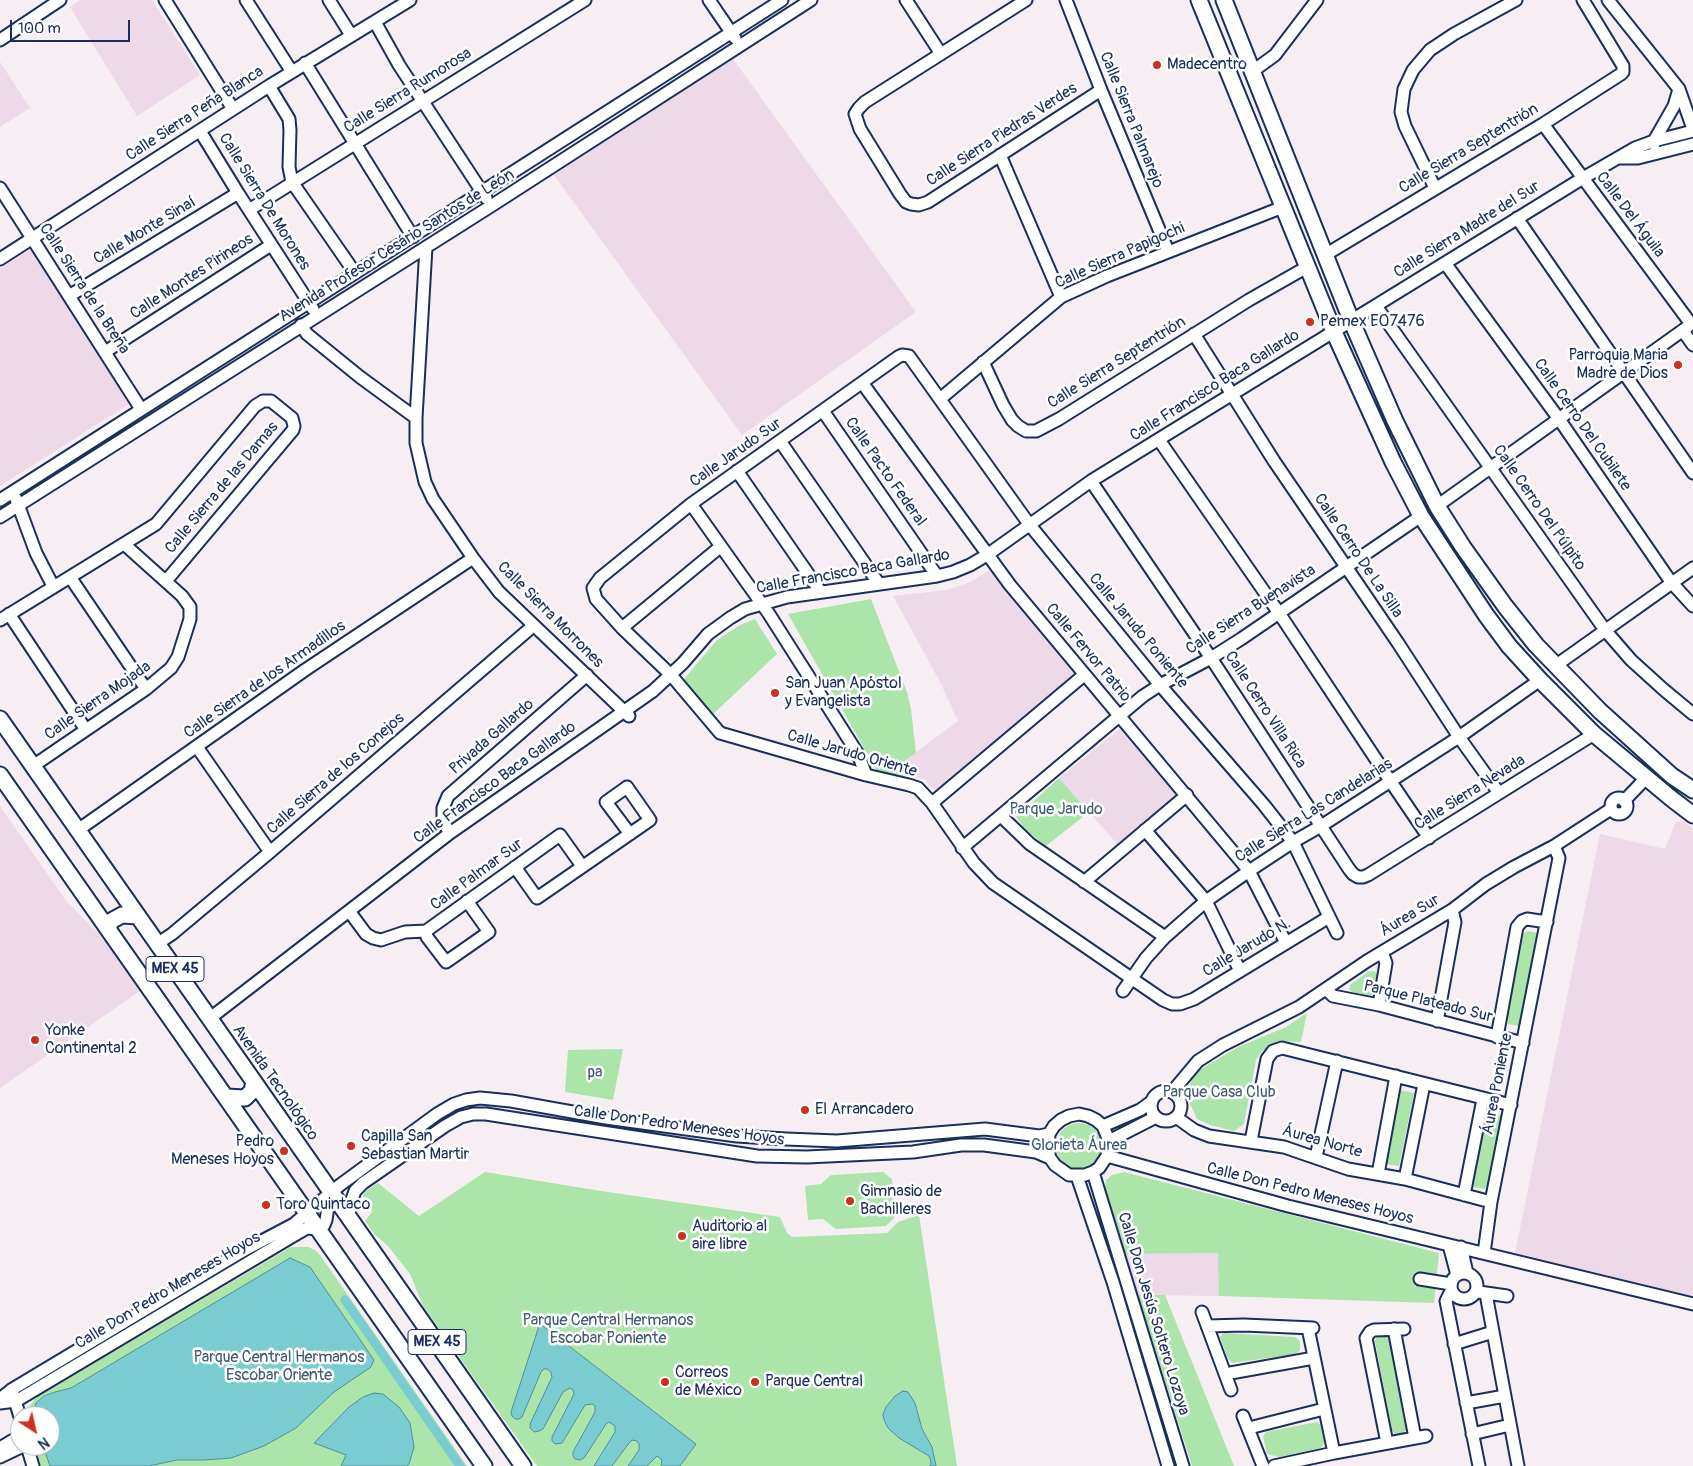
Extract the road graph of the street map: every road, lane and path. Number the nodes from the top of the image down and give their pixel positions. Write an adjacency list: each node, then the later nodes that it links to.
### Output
1 (60, 0): 22 (street)
2 (165, 0): 32 (street)
3 (246, 0): 27 (street)
4 (329, 0): 21 (street)
5 (410, 0): 19 (street, Calle Sierra Peña Blanca)
6 (585, 0): 31 (street, Calle Sierra Rumorosa)
7 (709, 0): 20 (street)
8 (782, 0): 20 (street, Avenida Profesor Cesário Santos de León)
9 (811, 0): 23 (street, Avenida Profesor Cesário Santos de León)
10 (906, 0): 24 (street)
11 (1026, 0): 24 (street)
12 (1066, 0): 30 (street, Calle Sierra Palmarejo)
13 (1199, 0): 49 (main road)
14 (1224, 0): 26 (main road)
15 (1317, 0): 26 (street)
16 (1514, 0): 45 (street)
17 (1583, 0): 33 (street, Calle Sierra Septentrión)
18 (1608, 0): 29 (street)
19 (374, 22): 21 (street, Calle Sierra Peña Blanca); 31 (street)
20 (731, 32): 23 (street); 47 (street, Avenida Profesor Cesário Santos de León)
21 (351, 35): 25 (street, Calle Sierra Peña Blanca)
22 (0, 40)
23 (740, 45): 48 (street, Avenida Profesor Cesário Santos de León)
24 (941, 54): 40 (street, Calle Sierra Piedras Verdes)
25 (305, 63): 27 (street, Calle Sierra Peña Blanca); 37 (street)
26 (1253, 71): 57 (main road)
27 (292, 72): 28 (street, Calle Sierra Peña Blanca)
28 (269, 86): 32 (street, Calle Sierra Peña Blanca); 43 (street)
29 (1679, 89): 34 (street); 36 (street)
30 (1101, 90): 40 (street, Calle Sierra Piedras Verdes); 56 (street, Calle Sierra Palmarejo)
31 (422, 101): 37 (street, Calle Sierra Rumorosa); 47 (street)
32 (233, 109): 35 (street, Calle Sierra Peña Blanca)
33 (1543, 124): 42 (street, Calle Del Águila); 45 (street, Calle Sierra Septentrión)
34 (1693, 130): 36 (street, Calle Sierra Madre del Sur)
35 (200, 131): 46 (street, Calle Sierra De Morones); 53 (street, Calle Sierra Peña Blanca)
36 (1654, 140): 39 (street); 41 (street, Calle Sierra Madre del Sur)
37 (354, 144): 43 (street, Calle Sierra Rumorosa); 52 (street)
38 (1693, 144): 39 (street, Calle Sierra Madre del Sur)
39 (1657, 153): 41 (street, Calle Sierra Madre del Sur)
40 (1000, 155): 63 (street)
41 (1619, 158): 42 (street, Calle Sierra Madre del Sur)
42 (1583, 178): 51 (street, Calle Sierra Madre del Sur); 69 (street, Calle Del Águila)
43 (292, 182): 50 (street, Calle Sierra Rumorosa); 61 (street)
44 (0, 188): 53 (street, Calle Sierra de la Breña)
45 (1435, 188): 57 (street, Calle Sierra Septentrión)
46 (238, 193): 50 (street, Calle Sierra De Morones); 62 (street, Calle Monte Sinaí)
47 (482, 193): 48 (street); 52 (street, Avenida Profesor Cesário Santos de León)
48 (491, 206): 55 (street, Avenida Profesor Cesário Santos de León)
49 (1283, 207): 56 (street, Calle Sierra Papigochi); 60 (main road)
50 (248, 210): 54 (street, Calle Sierra De Morones)
51 (1516, 218): 59 (street, Calle Sierra Madre del Sur); 76 (street)
52 (413, 237): 61 (street, Avenida Profesor Cesário Santos de León)
53 (33, 238): 58 (street, Calle Sierra Peña Blanca); 62 (street, Calle Sierra de la Breña)
54 (271, 245): 64 (street, Calle Sierra De Morones); 73 (street, Calle Montes Pirineos)
55 (426, 247): 66 (street, Avenida Profesor Cesário Santos de León); 82 (street, Calle Sierra Morrones)
56 (1168, 251): 63 (street, Calle Sierra Papigochi)
57 (1325, 254): 67 (main road)
58 (0, 260)
59 (1445, 263): 65 (street, Calle Sierra Madre del Sur); 83 (street, Calle Cerro Del Cubilete)
60 (1307, 267): 70 (main road); 71 (street, Calle Sierra Septentrión)
61 (355, 273): 64 (street, Avenida Profesor Cesário Santos de León)
62 (69, 296): 73 (street, Calle Sierra de la Breña)
63 (1061, 297): 75 (street, Calle Sierra Papigochi)
64 (309, 303): 66 (street, Calle Sierra De Morones); 80 (street, Avenida Profesor Cesário Santos de León)
65 (1376, 306): 67 (street, Calle Sierra Madre del Sur); 86 (street, Calle Cerro Del Púlpito)
66 (317, 315): 68 (street, Avenida Profesor Cesário Santos de León)
67 (1351, 320): 70 (street, Calle Sierra Madre del Sur); 94 (main road)
68 (301, 325): 82 (street); 93 (street, Avenida Profesor Cesário Santos de León)
69 (1689, 326): 72 (street, Calle Del Águila); 76 (street)
70 (1334, 332): 78 (street, Calle Francisco Baca Gallardo); 95 (main road)
71 (1194, 334): 75 (street, Calle Sierra Septentrión); 78 (street, Calle Cerro De La Silla)
72 (1693, 346)
73 (105, 352): 80 (street, Calle Sierra de la Breña)
74 (906, 355): 77 (street, Calle Jarudo Sur); 79 (street, Calle Jarudo Poniente)
75 (983, 362): 79 (street, Calle Sierra Papigochi)
76 (1623, 373): 83 (street); 88 (street)
77 (863, 384): 81 (street, Calle Jarudo Sur); 100 (street, Calle Fervor Patrio)
78 (1232, 395): 84 (street, Calle Francisco Baca Gallardo); 102 (street, Calle Cerro De La Silla)
79 (940, 399): 97 (street, Calle Jarudo Poniente)
80 (141, 409): 90 (street, Avenida Profesor Cesário Santos de León)
81 (823, 412): 85 (street, Calle Jarudo Sur); 104 (street, Calle Pacto Federal)
82 (416, 418): 101 (street, Calle Sierra Morrones)
83 (1559, 419): 86 (street); 107 (street, Calle Cerro Del Cubilete)
84 (1159, 440): 89 (street, Calle Francisco Baca Gallardo); 114 (street)
85 (780, 441): 87 (street, Calle Jarudo Sur); 108 (street)
86 (1491, 467): 94 (street); 118 (street, Calle Cerro Del Púlpito)
87 (738, 471): 92 (street, Calle Jarudo Sur); 111 (street)
88 (1693, 473)
89 (1092, 481): 97 (street, Calle Francisco Baca Gallardo); 119 (street, Calle Cerro Villa Rica)
90 (12, 492): 91 (street, Avenida Profesor Cesário Santos de León); 93 (street)
91 (0, 500)
92 (691, 504): 99 (street); 110 (street, Calle Jarudo Sur)
93 (19, 505): 96 (street, Avenida Profesor Cesário Santos de León); 109 (street)
94 (1437, 506): 120 (main road)
95 (1421, 516): 102 (street, Calle Sierra Buenavista); 124 (main road)
96 (0, 517)
97 (1029, 524): 100 (street, Calle Francisco Baca Gallardo); 125 (street, Calle Jarudo Poniente)
98 (124, 544): 105 (street); 106 (street); 106 (street, Calle Sierra de las Damas)
99 (720, 547): 112 (street); 117 (street)
100 (987, 555): 104 (street, Calle Francisco Baca Gallardo); 123 (street, Calle Fervor Patrio)
101 (473, 558): 116 (street, Calle Sierra Morrones); 134 (street, Calle Sierra de los Armadillos)
102 (1346, 567): 114 (street, Calle Sierra Buenavista); 133 (street, Calle Cerro De La Silla)
103 (1693, 568): 107 (street)
104 (937, 576): 108 (street, Calle Francisco Baca Gallardo)
105 (70, 577): 109 (street); 126 (street)
106 (166, 581): 126 (street, Calle Sierra Mojada)
107 (1671, 582): 113 (street, Calle Cerro Del Cubilete); 118 (street)
108 (879, 584): 111 (street, Calle Francisco Baca Gallardo)
109 (53, 586): 115 (street)
110 (593, 588): 117 (street, Calle Jarudo Oriente)
111 (820, 591): 112 (street, Calle Francisco Baca Gallardo)
112 (762, 604): 122 (street, Calle Francisco Baca Gallardo); 136 (street)
113 (1693, 606)
114 (1279, 613): 119 (street, Calle Sierra Buenavista); 139 (street)
115 (5, 617): 131 (street)
116 (533, 626): 121 (street, Calle Sierra Morrones); 155 (street, Calle Sierra de los Conejos)
117 (622, 628): 122 (street, Calle Jarudo Oriente)
118 (1605, 630): 120 (street); 128 (street, Calle Cerro Del Púlpito)
119 (1211, 658): 125 (street, Calle Sierra Buenavista); 146 (street, Calle Cerro Villa Rica)
120 (1555, 666): 140 (main road)
121 (587, 675): 127 (street, Calle Sierra Morrones); 149 (street, Privada Gallardo)
122 (671, 675): 127 (street, Calle Francisco Baca Gallardo); 136 (street, Calle Jarudo Oriente)
123 (1084, 675): 129 (street, Calle Fervor Patrio); 143 (street)
124 (1540, 680): 132 (main road); 133 (street, Calle Sierra Las Candelarias)
125 (1160, 685): 129 (street, Calle Sierra Buenavista); 152 (street, Calle Jarudo Poniente)
126 (146, 689): 131 (street, Calle Sierra Mojada)
127 (626, 714): 149 (street, Calle Francisco Baca Gallardo)
128 (1693, 714)
129 (1119, 716): 142 (street, Calle Fervor Patrio); 145 (street, Calle Sierra Buenavista)
130 (0, 719): 135 (main road, Avenida Tecnológico / MEX 45)
131 (86, 730): 135 (street, Calle Sierra Mojada)
132 (1594, 734): 138 (main road); 141 (street, Calle Sierra Nevada)
133 (1459, 737): 139 (street, Calle Sierra Las Candelarias); 141 (street, Calle Cerro De La Silla)
134 (198, 747): 147 (street, Calle Sierra de los Armadillos); 155 (street)
135 (33, 766): 147 (main road, Avenida Tecnológico / MEX 45)
136 (866, 775): 143 (street, Calle Jarudo Oriente)
137 (0, 776): 168 (main road, MEX 45)
138 (1646, 778): 144 (main road); 153 (street, Áurea Sur)
139 (1391, 782): 146 (street, Calle Sierra Las Candelarias); 151 (street)
140 (1692, 787)
141 (1499, 794): 151 (street, Calle Sierra Nevada)
142 (1187, 795): 148 (street); 158 (street, Calle Fervor Patrio)
143 (932, 804): 154 (street, Calle Jarudo Oriente)
144 (1693, 815)
145 (1001, 816): 154 (street, Calle Sierra Buenavista); 160 (street)
146 (1321, 826): 152 (street, Calle Sierra Las Candelarias); 159 (street, Calle Cerro Villa Rica)
147 (78, 830): 165 (main road, Avenida Tecnológico / MEX 45)
148 (1145, 830): 160 (street); 162 (street)
149 (450, 833): 163 (street, Calle Francisco Baca Gallardo)
150 (630, 834): 150 (street); 156 (street)
151 (1429, 838): 159 (street, Calle Sierra Nevada)
152 (1292, 842): 158 (street, Calle Sierra Las Candelarias); 166 (street, Calle Jarudo Poniente)
153 (1554, 846): 164 (street, Áurea Sur); 167 (street, Áurea Poniente)
154 (962, 848): 176 (street, Calle Jarudo Oriente)
155 (270, 852): 173 (street, Calle Sierra de los Conejos)
156 (582, 866): 157 (street); 157 (street, Calle Palmar Sur)
157 (515, 867): 161 (street, Calle Palmar Sur)
158 (1249, 871): 162 (street, Calle Sierra Las Candelarias); 172 (street, Calle Fervor Patrio)
159 (1363, 877)
160 (1084, 882): 171 (street)
161 (467, 901): 169 (street, Calle Palmar Sur); 169 (street)
162 (1206, 901): 171 (street, Calle Sierra Las Candelarias); 175 (street)
163 (352, 909): 169 (street, Calle Palmar Sur); 181 (street, Calle Francisco Baca Gallardo)
164 (1452, 910): 174 (street, Áurea Sur); 182 (street)
165 (138, 916): 168 (main road); 173 (main road, Avenida Tecnológico / MEX 45)
166 (1329, 917): 170 (street, Calle Jarudo Poniente); 172 (street, Calle Jarudo N.)
167 (1547, 922): 183 (street, Áurea Poniente); 184 (street, Áurea Poniente)
168 (108, 928): 190 (main road, MEX 45)
169 (426, 931)
170 (1338, 933)
171 (1165, 937): 176 (street, Calle Sierra Las Candelarias)
172 (1286, 943): 175 (street, Calle Jarudo N.)
173 (157, 944): 181 (main road, Avenida Tecnológico / MEX 45)
174 (1382, 952): 177 (street, Áurea Sur); 180 (street)
175 (1240, 971): 179 (street, Calle Jarudo N.)
176 (1132, 978): 178 (street, Calle Sierra Las Candelarias); 179 (street, Calle Jarudo Oriente)
177 (1327, 990): 180 (street, Parque Plateado Sur); 189 (street, Áurea Sur)
178 (1123, 991)
179 (1180, 1004)
180 (1379, 1005): 182 (street, Parque Plateado Sur)
181 (209, 1019): 187 (main road, Avenida Tecnológico / MEX 45)
182 (1437, 1021): 183 (street, Parque Plateado Sur)
183 (1497, 1037): 184 (street, Parque Plateado Sur)
184 (1523, 1043): 193 (street, Áurea Poniente)
185 (1337, 1061): 186 (street); 202 (street); 205 (street)
186 (1396, 1076): 188 (street); 208 (street)
187 (254, 1082): 190 (main road); 211 (main road, Avenida Tecnológico / MEX 45)
188 (1424, 1084): 191 (street); 210 (street)
189 (1172, 1092): 192 (street); 195 (street)
190 (226, 1097): 214 (main road, MEX 45)
191 (1483, 1099): 193 (street); 212 (street)
192 (1152, 1102): 194 (street); 196 (street)
193 (1511, 1105): 213 (street, Áurea Poniente)
194 (1156, 1117): 195 (street); 199 (street)
195 (1176, 1117): 202 (street, Áurea Norte)
196 (1121, 1119): 197 (street); 199 (street)
197 (1103, 1126): 200 (street); 201 (street)
198 (700, 1130): 200 (street, Calle Don Pedro Meneses Hoyos); 203 (street); 211 (street, Calle Don Pedro Meneses Hoyos)
199 (1127, 1131): 201 (street)
200 (1049, 1134): 206 (street)
201 (1109, 1141): 204 (street)
202 (1251, 1141): 205 (street, Áurea Norte)
203 (697, 1146): 206 (street, Calle Don Pedro Meneses Hoyos); 215 (street, Calle Don Pedro Meneses Hoyos)
204 (1107, 1156): 207 (street); 217 (street, Calle Don Pedro Meneses Hoyos)
205 (1316, 1157): 208 (street, Áurea Norte)
206 (1050, 1158): 209 (street, Calle Don Pedro Meneses Hoyos)
207 (1093, 1172): 209 (street); 248 (street, Calle Don Jesús Soltero Lozoya)
208 (1378, 1174): 210 (street, Áurea Norte)
209 (1077, 1176): 247 (street, Calle Don Jesús Soltero Lozoya)
210 (1405, 1179): 212 (street, Áurea Norte)
211 (330, 1193): 214 (street, Calle Don Pedro Meneses Hoyos); 215 (main road, Avenida Tecnológico / MEX 45); 216 (street)
212 (1464, 1195): 213 (street, Áurea Norte)
213 (1491, 1202): 218 (street, Áurea Poniente)
214 (306, 1212): 216 (main road, MEX 45); 221 (street, Calle Don Pedro Meneses Hoyos)
215 (349, 1219): 246 (main road, Avenida Tecnológico / MEX 45)
216 (318, 1230): 224 (street, Calle Don Pedro Meneses Hoyos); 245 (main road, MEX 45)
217 (1455, 1246): 218 (street, Calle Don Pedro Meneses Hoyos); 220 (street)
218 (1484, 1253): 225 (street, Calle Don Pedro Meneses Hoyos)
219 (1420, 1279): 220 (street)
220 (1456, 1281): 222 (street); 222 (street); 229 (street)
221 (182, 1287): 224 (street); 233 (street, Calle Don Pedro Meneses Hoyos)
222 (1481, 1292): 223 (street); 228 (street)
223 (1507, 1296)
224 (188, 1298): 233 (street, Calle Don Pedro Meneses Hoyos)
225 (1693, 1304)
226 (1202, 1312): 227 (street)
227 (1207, 1326): 230 (street); 231 (street)
228 (1493, 1332): 229 (street); 234 (street)
229 (1454, 1344): 236 (street)
230 (1314, 1358): 231 (street); 238 (street)
231 (1225, 1374): 232 (street)
232 (1231, 1390)
233 (14, 1395): 235 (street, Calle Don Pedro Meneses Hoyos); 237 (street)
234 (1505, 1396): 236 (street); 240 (street)
235 (0, 1401)
236 (1466, 1403): 242 (street)
237 (17, 1406)
238 (1324, 1409): 241 (street); 244 (street)
239 (1243, 1416): 241 (street)
240 (1510, 1425): 242 (street); 252 (street)
241 (1249, 1428): 249 (street)
242 (1472, 1434): 251 (street)
243 (1387, 1443): 243 (street); 244 (street)
244 (1334, 1453): 250 (street)
245 (484, 1466)
246 (523, 1466)
247 (1168, 1466)
248 (1183, 1466)
249 (1263, 1466)
250 (1274, 1466)
251 (1479, 1466)
252 (1518, 1466)

